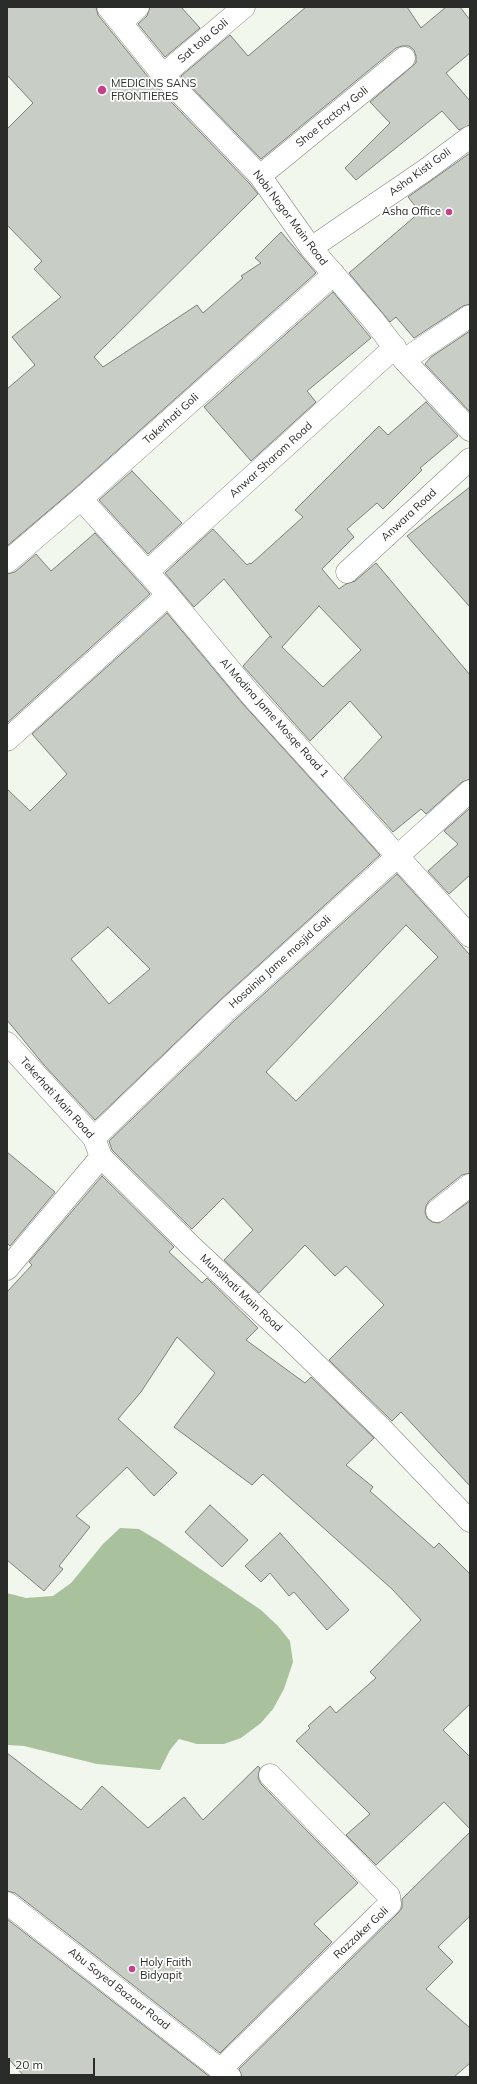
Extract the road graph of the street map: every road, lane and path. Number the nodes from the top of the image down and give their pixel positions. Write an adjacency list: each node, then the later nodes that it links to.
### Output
1 (138, 7): 3 (street)
2 (244, 7): 5 (street, Sat tola Goli)
3 (115, 15): 5 (street, Nobi Nogor Main Road)
4 (404, 58): 7 (street, Shoe Factory Goli)
5 (163, 75): 7 (street, Nobi Nogor Main Road)
6 (470, 136): 8 (street, Asha Kisti Goli)
7 (260, 176): 8 (street, Nobi Nogor Main Road)
8 (311, 248): 9 (street, Nobi Nogor Main Road)
9 (334, 274): 11 (street, Nobi Nogor Main Road); 14 (street, Takerhati Goli)
10 (470, 316): 11 (street, Anwar Sharom Road)
11 (400, 354): 12 (street, Nobi Nogor Main Road); 16 (street, Anwar Sharom Road)
12 (470, 430)
13 (470, 459): 17 (street, Anwara Road)
14 (81, 499): 15 (street, Takerhati Goli); 16 (street, Al Modina Jame Mosqe Road 1)
15 (7, 562)
16 (147, 572): 18 (street, Al Modina Jame Mosqe Road 1)
17 (347, 572)
18 (168, 595): 19 (street); 21 (street, Al Modina Jame Mosqe Road 1)
19 (7, 740)
20 (470, 791): 21 (street, Hosainia Jame mosjid Goli)
21 (398, 855): 22 (street, Al Modina Jame Mosqe Road 1); 24 (street, Hosainia Jame mosjid Goli)
22 (470, 936)
23 (7, 1043): 24 (street, Tekerhati Main Road)
24 (98, 1147): 27 (street, Hosainia Jame mosjid Goli); 28 (street, Munsihati Main Road)
25 (470, 1184): 26 (street)
26 (437, 1211)
27 (7, 1269)
28 (470, 1521)
29 (270, 1775): 31 (street, Razzaker Goli)
30 (7, 1903): 31 (street, Abu Sayed Bazaar Road)
31 (226, 2073)

